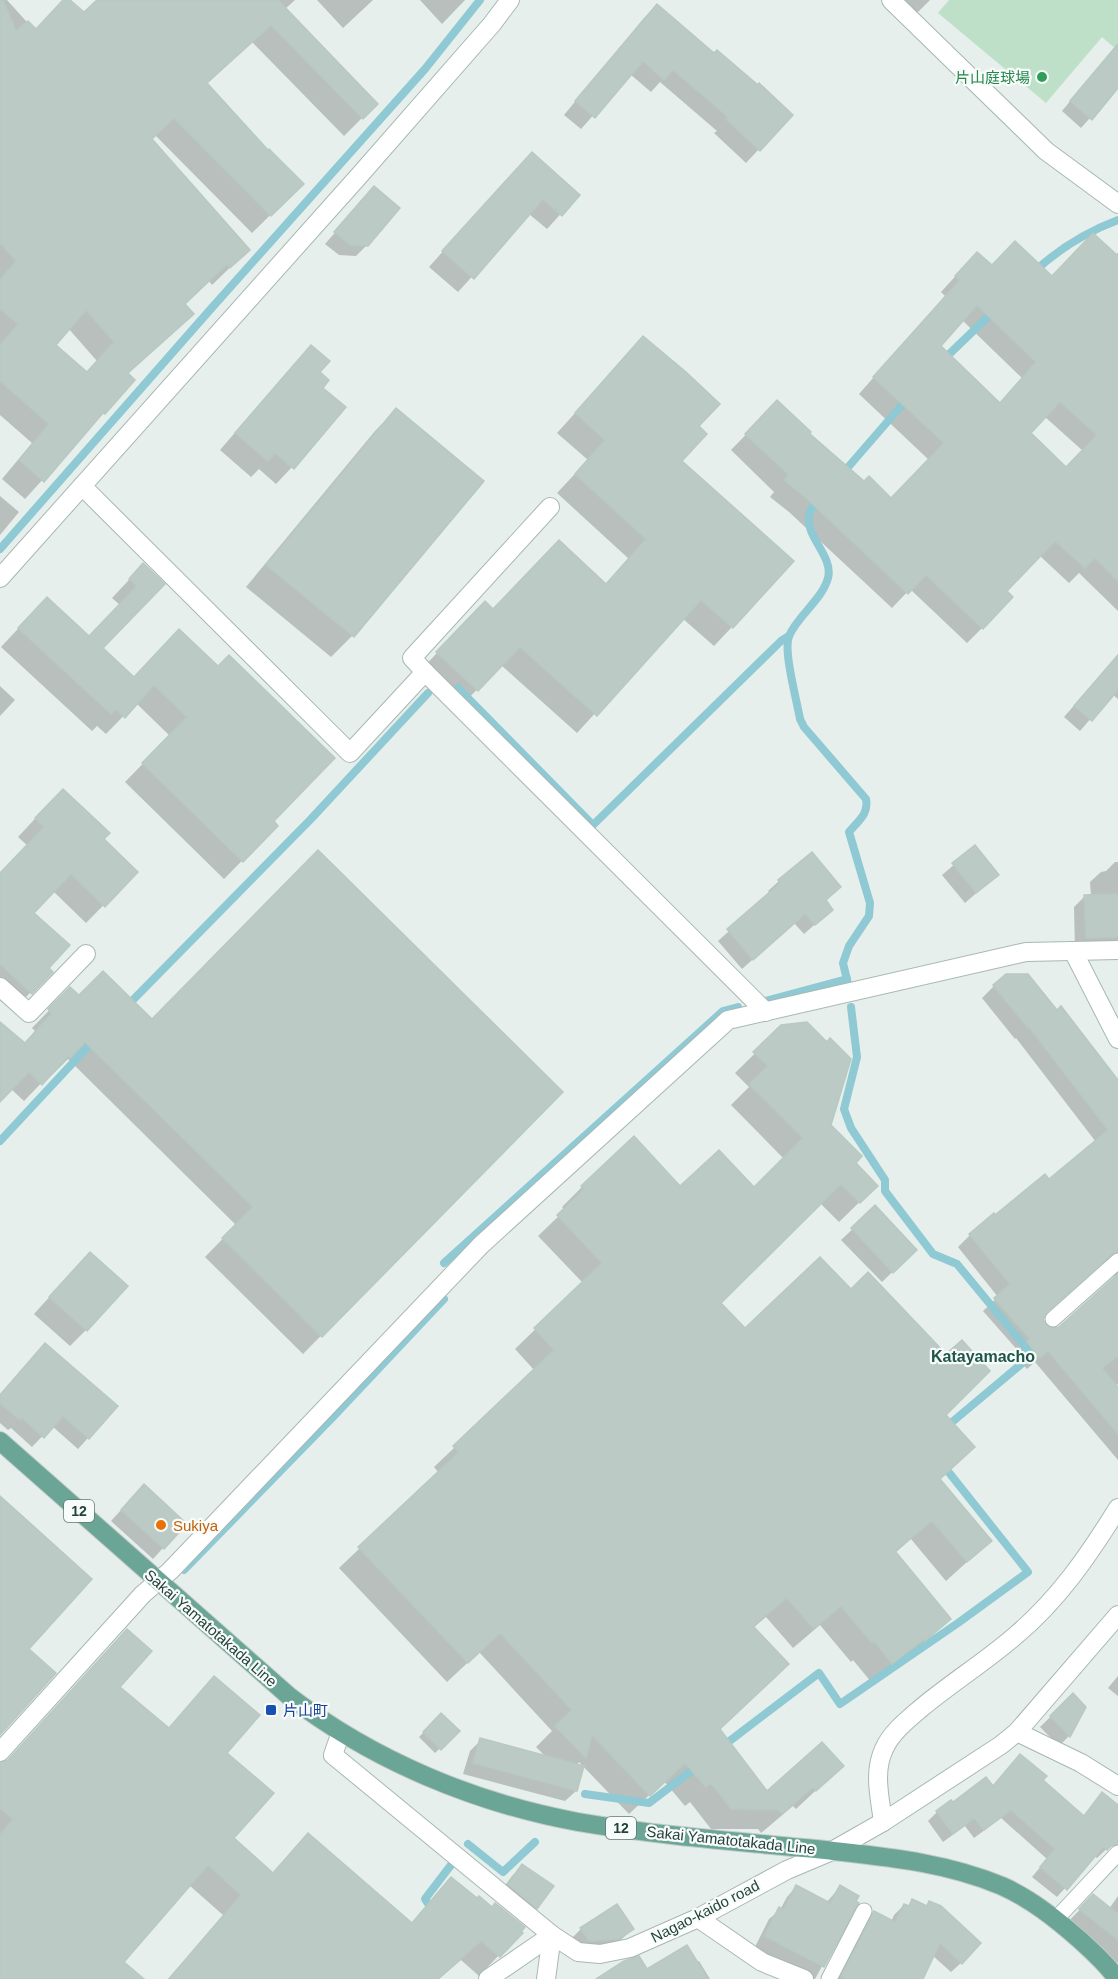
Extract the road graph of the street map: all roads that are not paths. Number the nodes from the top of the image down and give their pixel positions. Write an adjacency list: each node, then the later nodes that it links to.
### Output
1 (510, 0): 4 (street)
2 (891, 0): 3 (street)
3 (1118, 204)
4 (82, 486): 6 (street); 7 (street)
5 (550, 507): 7 (street)
6 (0, 578)
7 (425, 672): 12 (street)
8 (1118, 950): 9 (street)
9 (1073, 951): 12 (street); 13 (street)
10 (86, 954): 11 (street)
11 (0, 987)
12 (766, 1012): 18 (street)
13 (1118, 1039)
14 (1118, 1261): 15 (lane)
15 (1053, 1319)
16 (0, 1441): 18 (main road, Sakai Yamatotakada Line / 12)
17 (1118, 1508): 24 (street)
18 (157, 1581): 20 (main road, Sakai Yamatotakada Line / 12); 22 (street)
19 (1118, 1614): 21 (street, Nagao-kaido road)
20 (341, 1732): 25 (main road, Sakai Yamatotakada Line / 12); 30 (street, Nagao-kaido road)
21 (1017, 1732): 23 (street); 24 (street, Nagao-kaido road)
22 (0, 1752)
23 (1118, 1786)
24 (883, 1822): 25 (street, Nagao-kaido road)
25 (832, 1851): 28 (street, Nagao-kaido road); 29 (main road, Sakai Yamatotakada Line / 12)
26 (1118, 1853): 29 (lane)
27 (864, 1911): 35 (lane)
28 (698, 1918): 30 (street, Nagao-kaido road); 34 (street)
29 (1056, 1919): 36 (main road, Sakai Yamatotakada Line / 12)
30 (552, 1935): 31 (street); 32 (street); 33 (street)
31 (488, 1979)
32 (546, 1979)
33 (558, 1979)
34 (804, 1979)
35 (829, 1979)
36 (1117, 1979)

